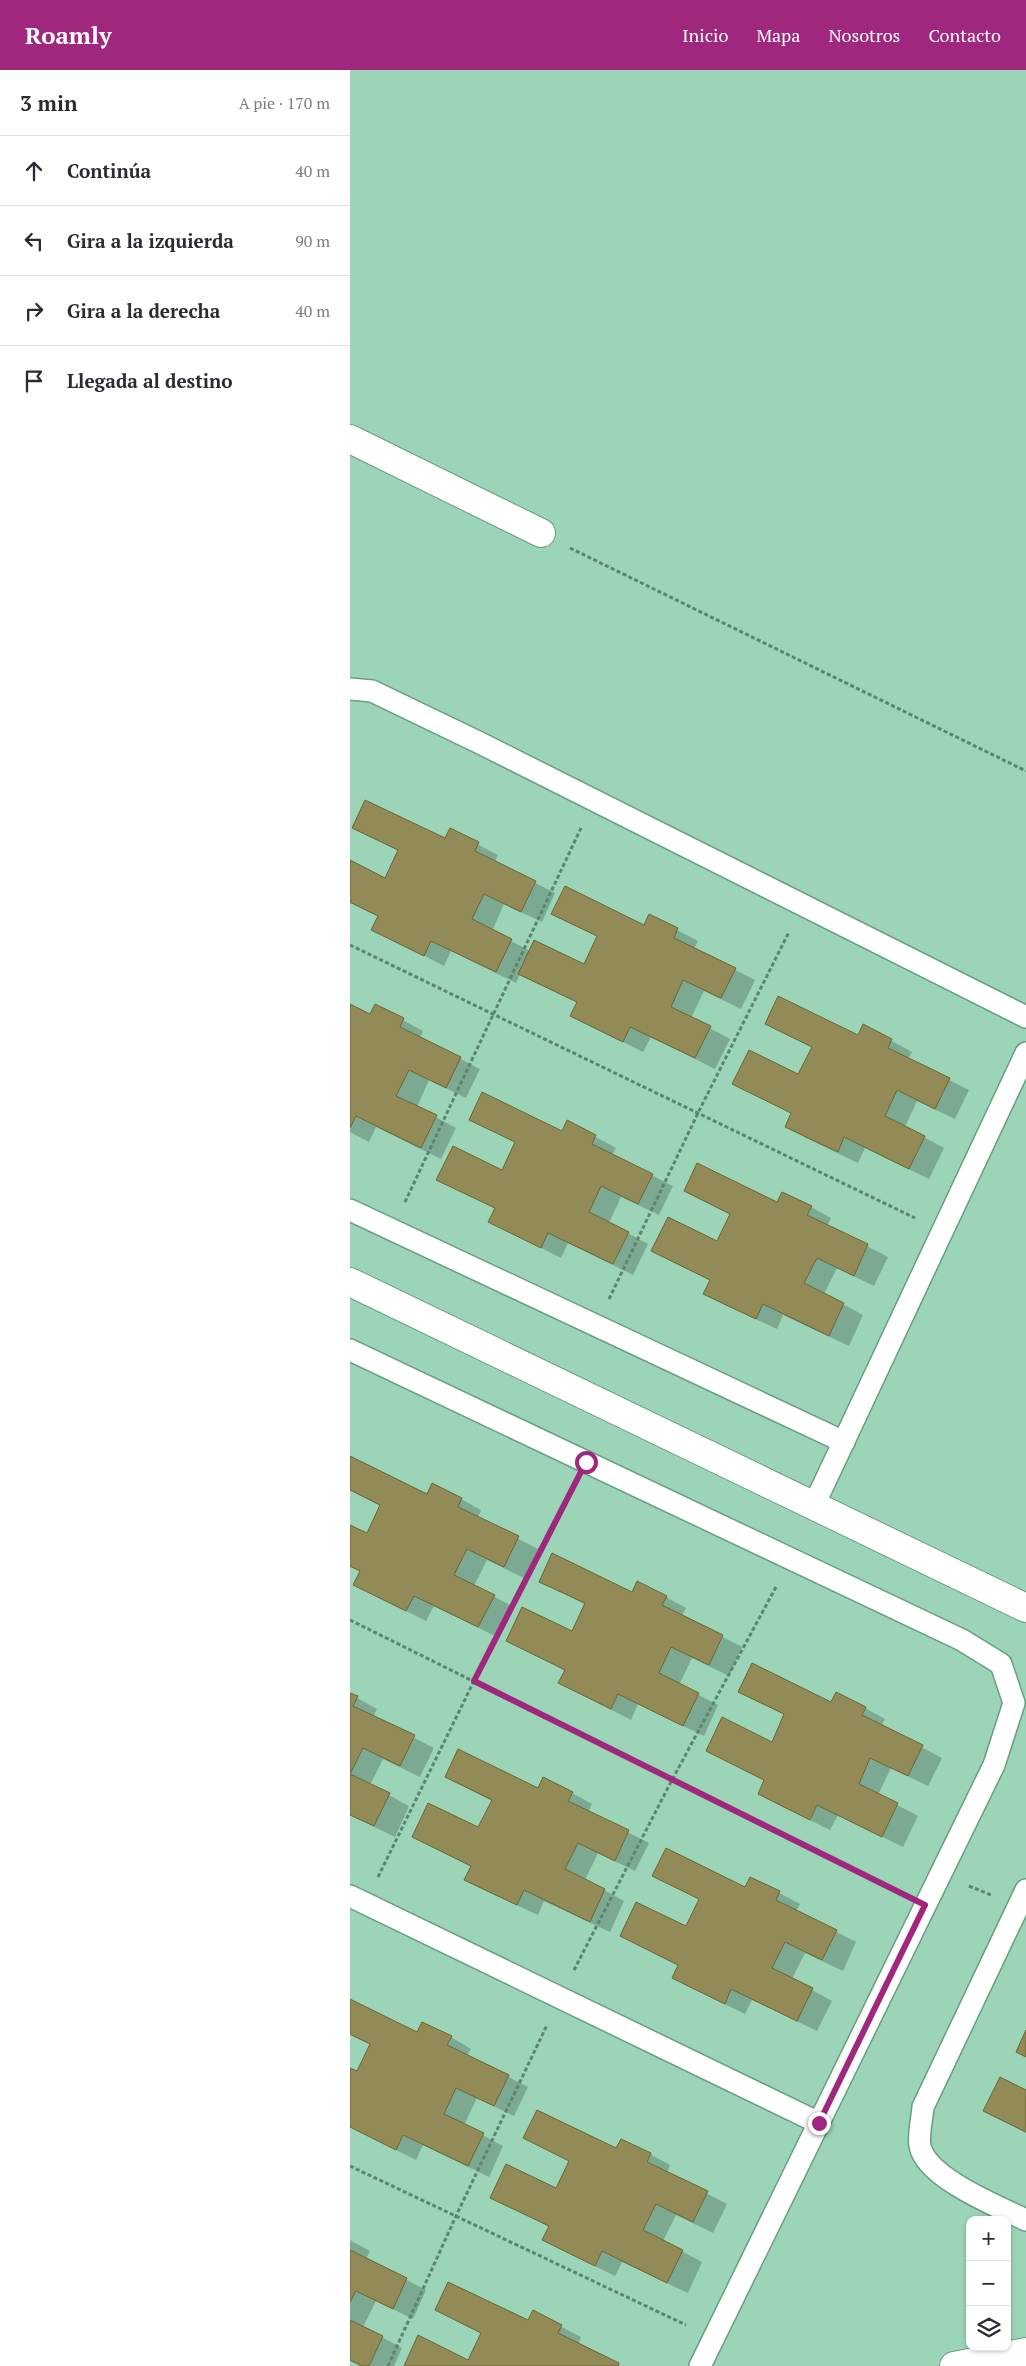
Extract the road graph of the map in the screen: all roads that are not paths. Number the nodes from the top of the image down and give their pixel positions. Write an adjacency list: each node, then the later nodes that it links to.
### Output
1 (350, 440): 2 (street)
2 (541, 533)
3 (350, 689): 4 (lane)
4 (1026, 1017)
5 (1026, 1053): 9 (lane)
6 (350, 1210): 9 (lane)
7 (350, 1282): 10 (street)
8 (350, 1350): 14 (lane)
9 (844, 1442): 10 (lane)
10 (814, 1506): 11 (street)
11 (1026, 1608)
12 (1022, 1898): 15 (lane)
13 (358, 1900): 14 (lane)
14 (819, 2123): 17 (lane)
15 (1026, 2220)
16 (1026, 2352): 18 (street)
17 (700, 2366)
18 (954, 2366)

